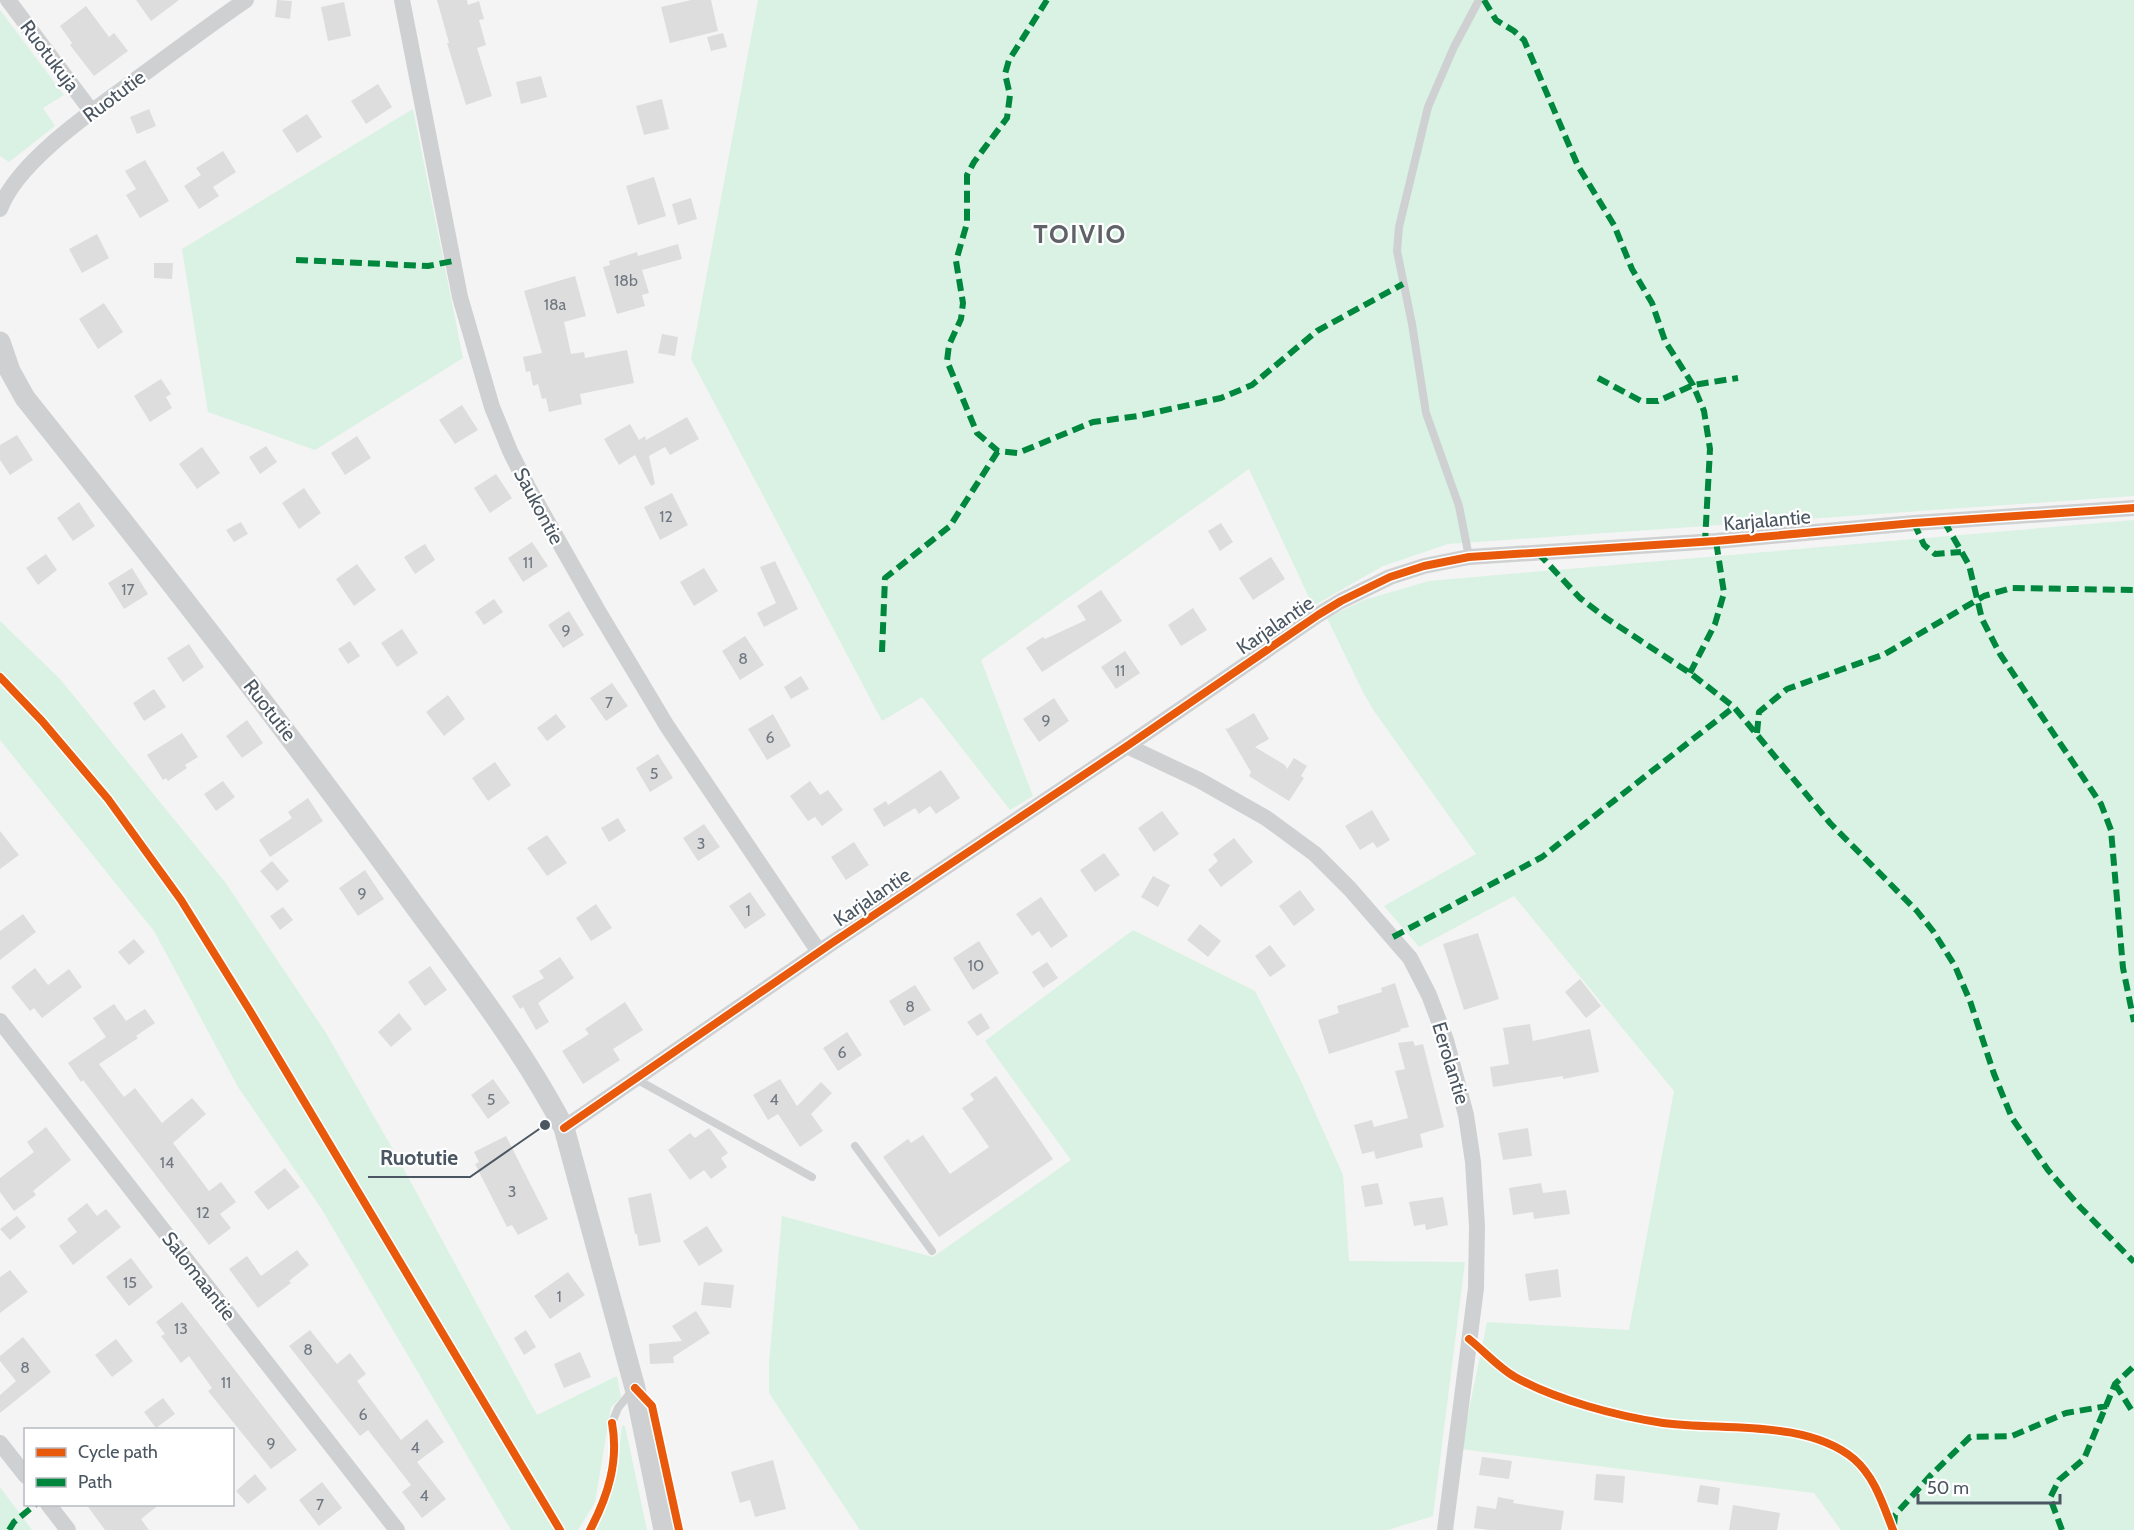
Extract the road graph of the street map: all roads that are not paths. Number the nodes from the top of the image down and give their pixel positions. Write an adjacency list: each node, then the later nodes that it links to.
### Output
1 (8, 0): 5 (street, Ruotukuja)
2 (246, 0): 5 (street, Ruotutie)
3 (402, 0): 11 (street, Saukontie)
4 (1479, 0): 9 (lane)
5 (92, 112): 6 (street, Ruotutie)
6 (0, 209)
7 (0, 342): 14 (street, Ruotutie)
8 (2134, 508): 9 (street, Karjalantie)
9 (1469, 557): 10 (street, Karjalantie)
10 (1127, 746): 11 (street, Karjalantie); 26 (street, Eerolantie)
11 (819, 952): 13 (street, Karjalantie)
12 (0, 1021): 24 (street, Salomaantie)
13 (635, 1079): 14 (street, Karjalantie); 16 (lane)
14 (564, 1128): 18 (street, Ruotutie)
15 (855, 1146): 17 (lane)
16 (812, 1177)
17 (932, 1251)
18 (635, 1388): 19 (lane); 25 (street, Ruotutie)
19 (612, 1423)
20 (0, 1443): 21 (street)
21 (24, 1473)
22 (50, 1506): 23 (street)
23 (68, 1530)
24 (397, 1530)
25 (664, 1530)
26 (1445, 1530)

